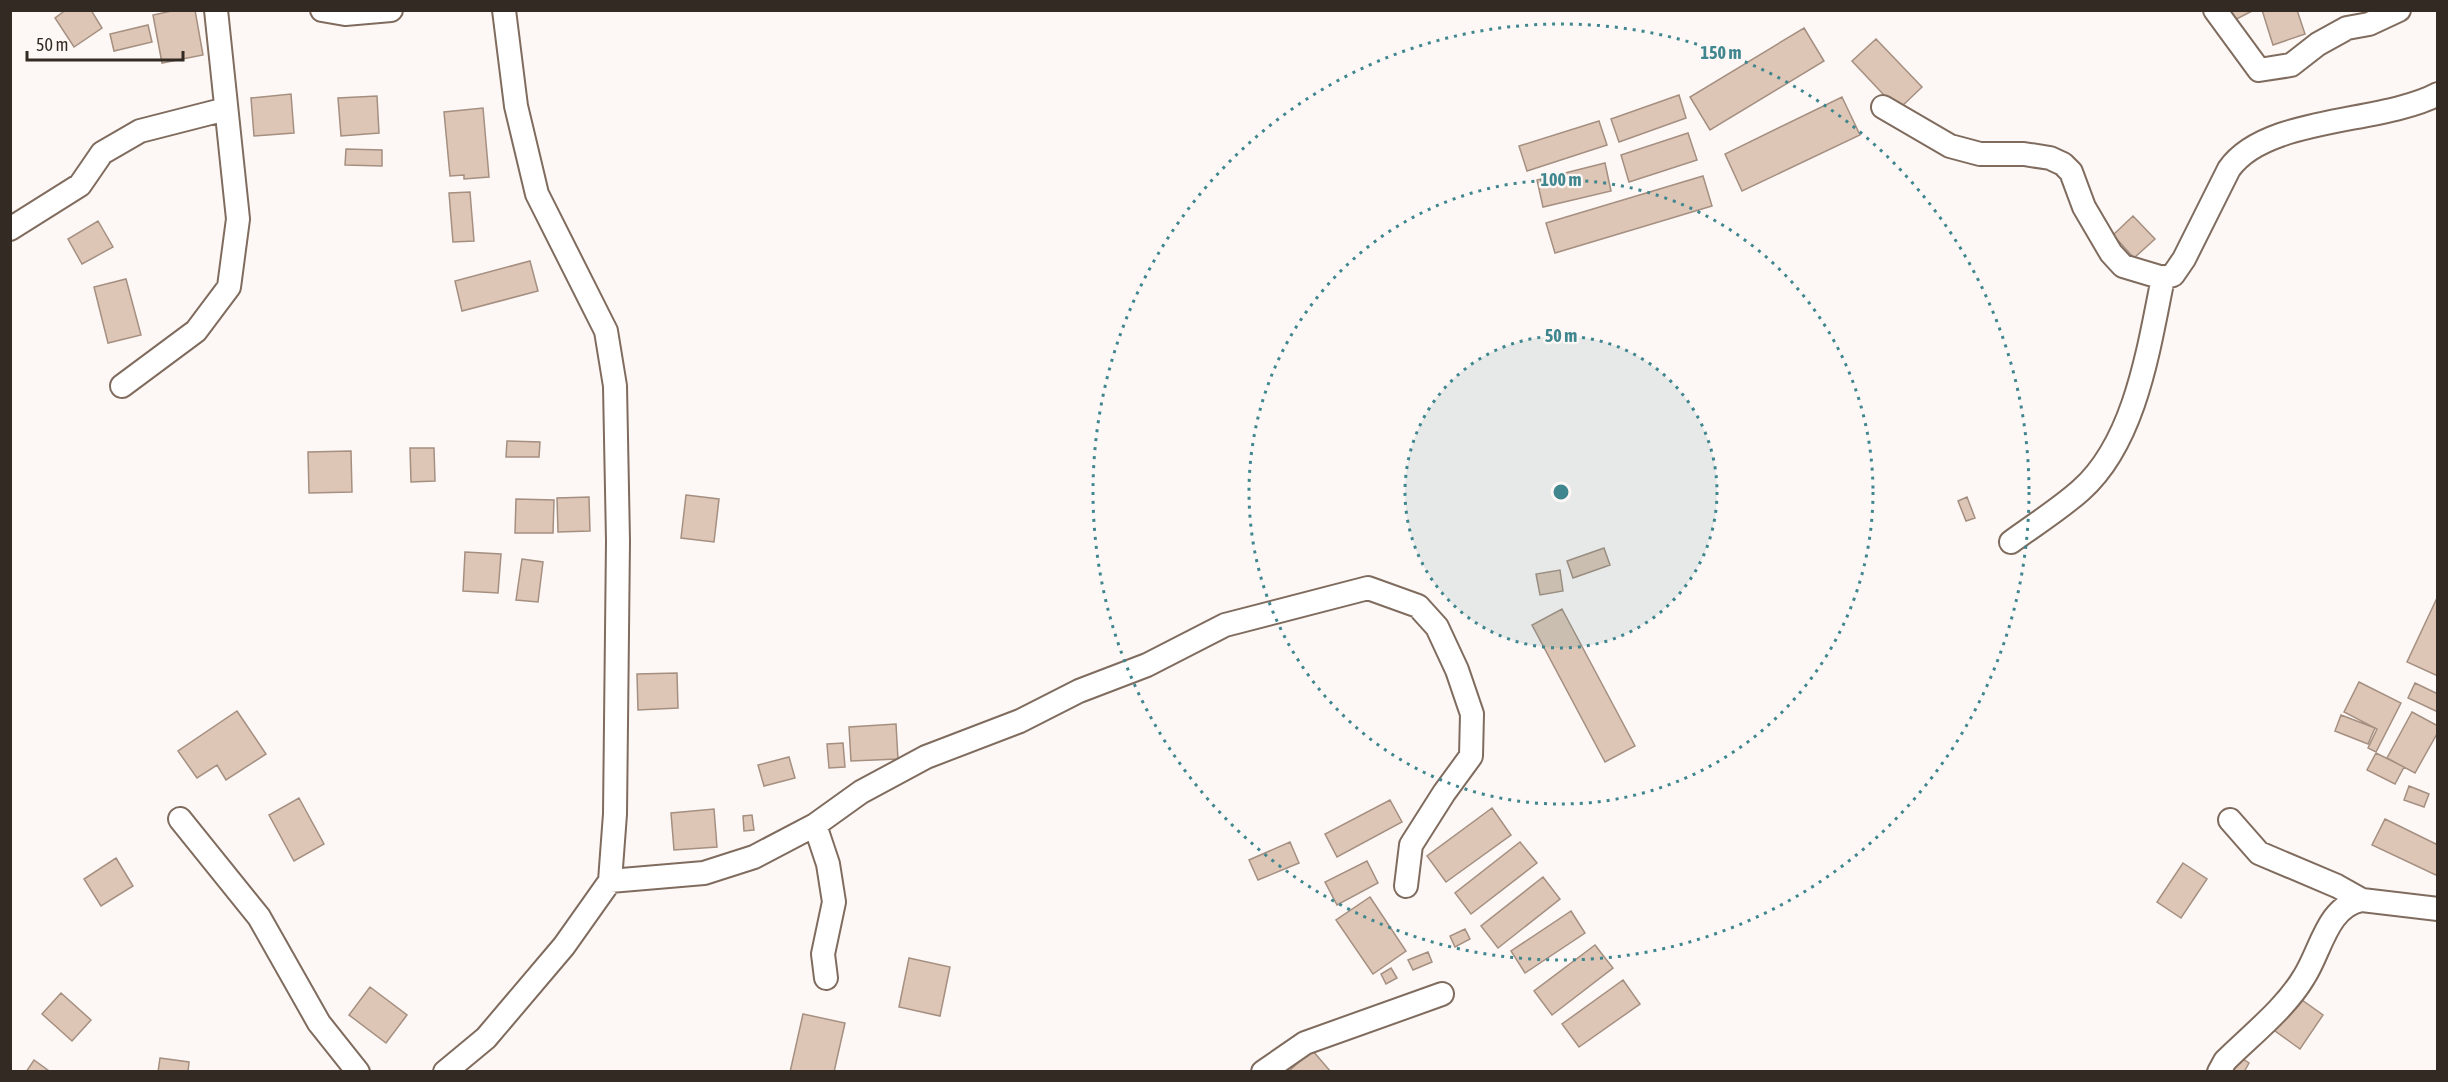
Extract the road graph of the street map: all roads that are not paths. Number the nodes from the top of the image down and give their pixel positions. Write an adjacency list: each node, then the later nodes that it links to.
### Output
1 (216, 10): 9 (street)
2 (322, 10): 3 (street)
3 (392, 10)
4 (504, 10): 17 (street)
5 (2215, 10): 6 (street)
6 (2399, 10)
7 (2438, 94): 11 (street)
8 (1882, 107): 11 (street)
9 (226, 109): 10 (street); 12 (street)
10 (10, 229)
11 (2163, 278): 13 (street)
12 (122, 386)
13 (2010, 542)
14 (180, 819): 24 (street)
15 (2230, 820): 19 (street)
16 (815, 825): 17 (street); 18 (street); 21 (street)
17 (610, 881): 23 (street)
18 (1406, 886)
19 (2362, 900): 20 (street); 26 (street)
20 (2438, 909)
21 (826, 978)
22 (1442, 994): 25 (street)
23 (454, 1069)
24 (358, 1071)
25 (1263, 1071)
26 (2219, 1071)

